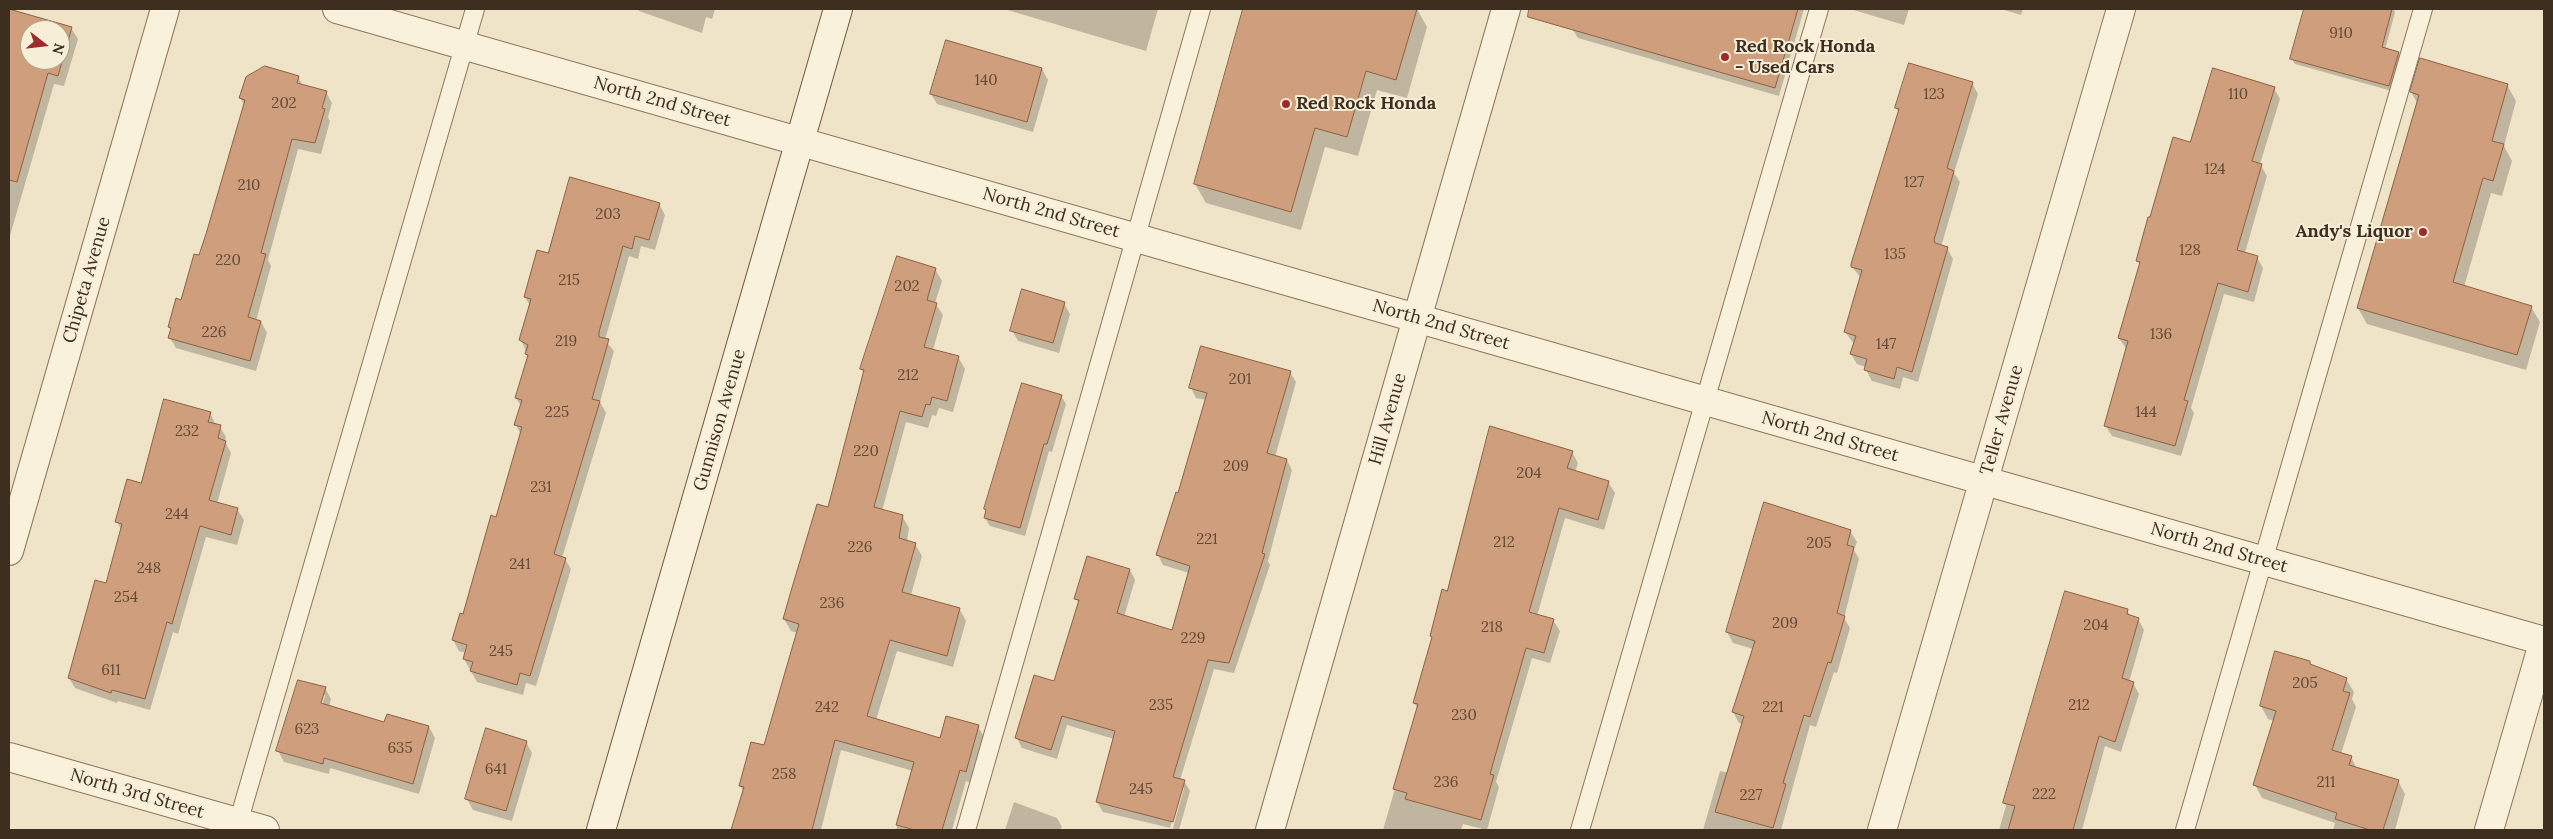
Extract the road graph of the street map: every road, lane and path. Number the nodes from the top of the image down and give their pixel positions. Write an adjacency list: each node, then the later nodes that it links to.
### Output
1 (165, 9): 16 (street, Chipeta Avenue)
2 (337, 9): 10 (street, North 2nd Street)
3 (475, 9): 10 (lane)
4 (838, 9): 11 (street, Gunnison Avenue)
5 (1201, 9): 12 (lane)
6 (1506, 9): 13 (street, Hill Avenue)
7 (1819, 9): 14 (lane)
8 (2121, 9): 15 (street, Teller Avenue)
9 (2423, 9): 17 (lane)
10 (464, 45): 11 (street, North 2nd Street); 20 (lane)
11 (800, 141): 12 (street, North 2nd Street); 22 (street, Gunnison Avenue)
12 (1136, 238): 13 (street, North 2nd Street); 23 (lane)
13 (1417, 318): 14 (street, North 2nd Street); 24 (street, Hill Avenue)
14 (1705, 401): 15 (street, North 2nd Street); 25 (lane)
15 (1985, 481): 17 (street, North 2nd Street); 26 (street, Teller Avenue)
16 (9, 552)
17 (2262, 560): 18 (street, North 2nd Street); 27 (lane)
18 (2544, 641): 28 (street)
19 (9, 757): 20 (street, North 3rd Street)
20 (237, 826): 21 (street, North 3rd Street)
21 (265, 830)
22 (601, 830)
23 (966, 830)
24 (1270, 830)
25 (1580, 830)
26 (1882, 830)
27 (2185, 830)
28 (2489, 830)

